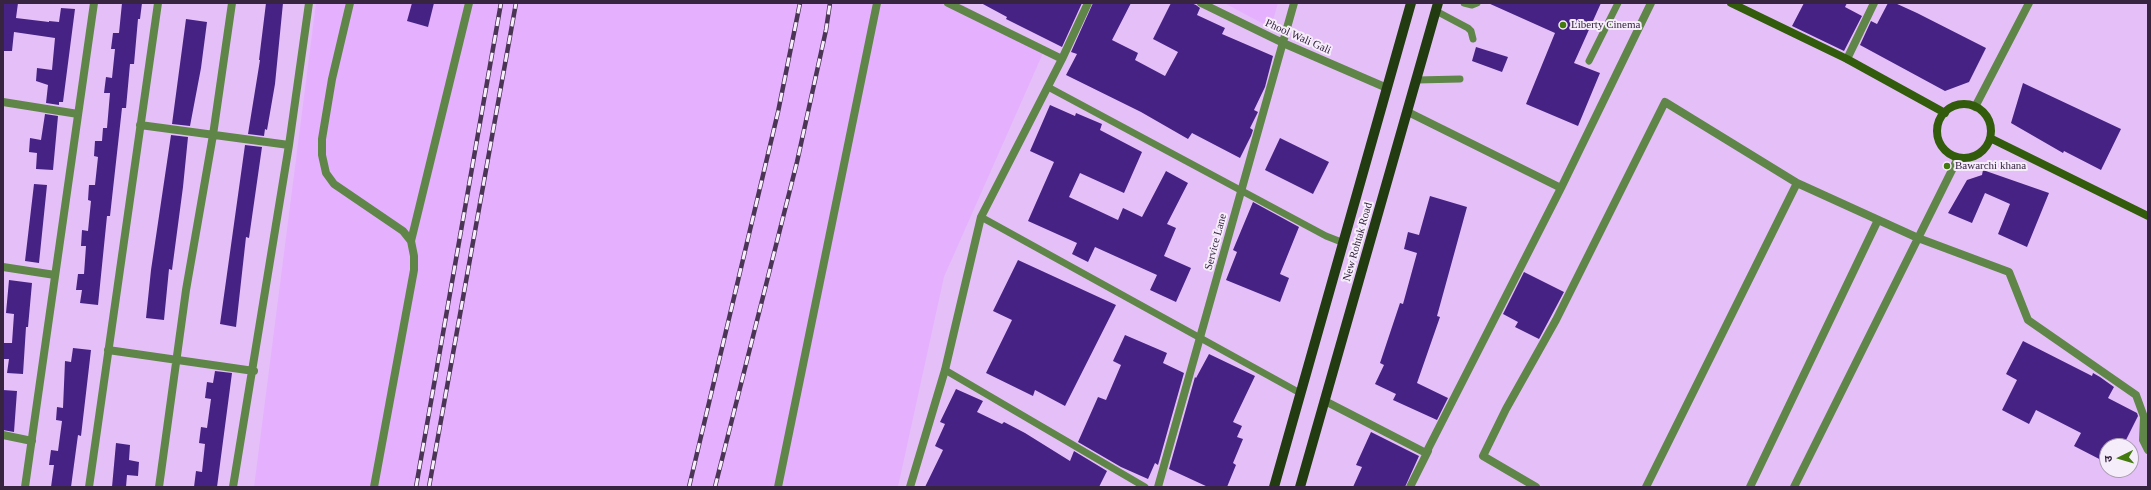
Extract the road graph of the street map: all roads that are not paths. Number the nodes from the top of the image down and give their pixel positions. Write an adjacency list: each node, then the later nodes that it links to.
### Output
1 (94, 3): 34 (street)
2 (158, 3): 35 (street)
3 (232, 3): 36 (street)
4 (309, 3): 38 (street)
5 (350, 3): 47 (street)
6 (468, 3): 47 (street)
7 (877, 3): 67 (street)
8 (948, 3): 23 (street)
9 (1088, 3): 23 (street)
10 (1201, 3): 22 (street, Phool Wali Gali)
11 (1294, 3): 22 (street, Service Lane)
12 (1411, 3): 29 (main road, New Rohtak Road)
13 (1464, 3): 14 (lane)
14 (1477, 3)
15 (1618, 3): 25 (lane)
16 (1651, 3): 41 (street)
17 (1731, 3): 24 (street)
18 (1874, 3): 24 (street)
19 (2030, 3): 31 (street)
20 (1437, 7): 21 (lane); 27 (main road, New Rohtak Road)
21 (1473, 39)
22 (1283, 43): 29 (street, Phool Wali Gali); 42 (street, Service Lane)
23 (1062, 58): 28 (street)
24 (1847, 59): 33 (street)
25 (1589, 61)
26 (1460, 79): 27 (lane)
27 (1417, 80): 32 (main road, New Rohtak Road)
28 (1048, 87): 42 (lane); 44 (street)
29 (1387, 88): 48 (main road, New Rohtak Road)
30 (3, 102): 34 (street)
31 (1975, 106): 33 (street); 37 (street)
32 (1408, 112): 41 (street); 57 (main road, New Rohtak Road)
33 (1945, 113): 39 (street)
34 (78, 114): 50 (street)
35 (140, 125): 36 (street); 52 (street)
36 (213, 135): 38 (street); 53 (street)
37 (1990, 138): 39 (street); 43 (street)
38 (289, 145): 54 (street)
39 (1958, 158): 46 (street)
40 (1796, 183): 45 (street); 74 (street); 75 (street)
41 (1561, 188): 61 (street)
42 (1242, 189): 48 (lane); 51 (street, Service Lane)
43 (2148, 216)
44 (981, 217): 51 (lane); 55 (street)
45 (1878, 220): 46 (street); 76 (street)
46 (1918, 238): 60 (street); 77 (street)
47 (411, 241): 66 (street)
48 (1344, 243): 56 (main road, New Rohtak Road)
49 (3, 267): 50 (street)
50 (56, 275): 59 (street)
51 (1201, 339): 56 (lane); 70 (street, Service Lane)
52 (108, 350): 53 (street); 63 (street)
53 (177, 358): 54 (street); 64 (street)
54 (254, 370): 65 (street)
55 (945, 370): 68 (street); 69 (lane)
56 (1300, 393): 71 (main road, New Rohtak Road)
57 (1325, 401): 61 (street); 72 (main road, New Rohtak Road)
58 (3, 436): 59 (street)
59 (32, 441): 62 (street)
60 (2148, 450)
61 (1428, 451): 73 (street)
62 (25, 487)
63 (89, 487)
64 (159, 487)
65 (233, 487)
66 (374, 487)
67 (778, 487)
68 (910, 487)
69 (1145, 487)
70 (1158, 487)
71 (1274, 487)
72 (1300, 487)
73 (1410, 487)
74 (1536, 487)
75 (1646, 487)
76 (1750, 487)
77 (1794, 487)

